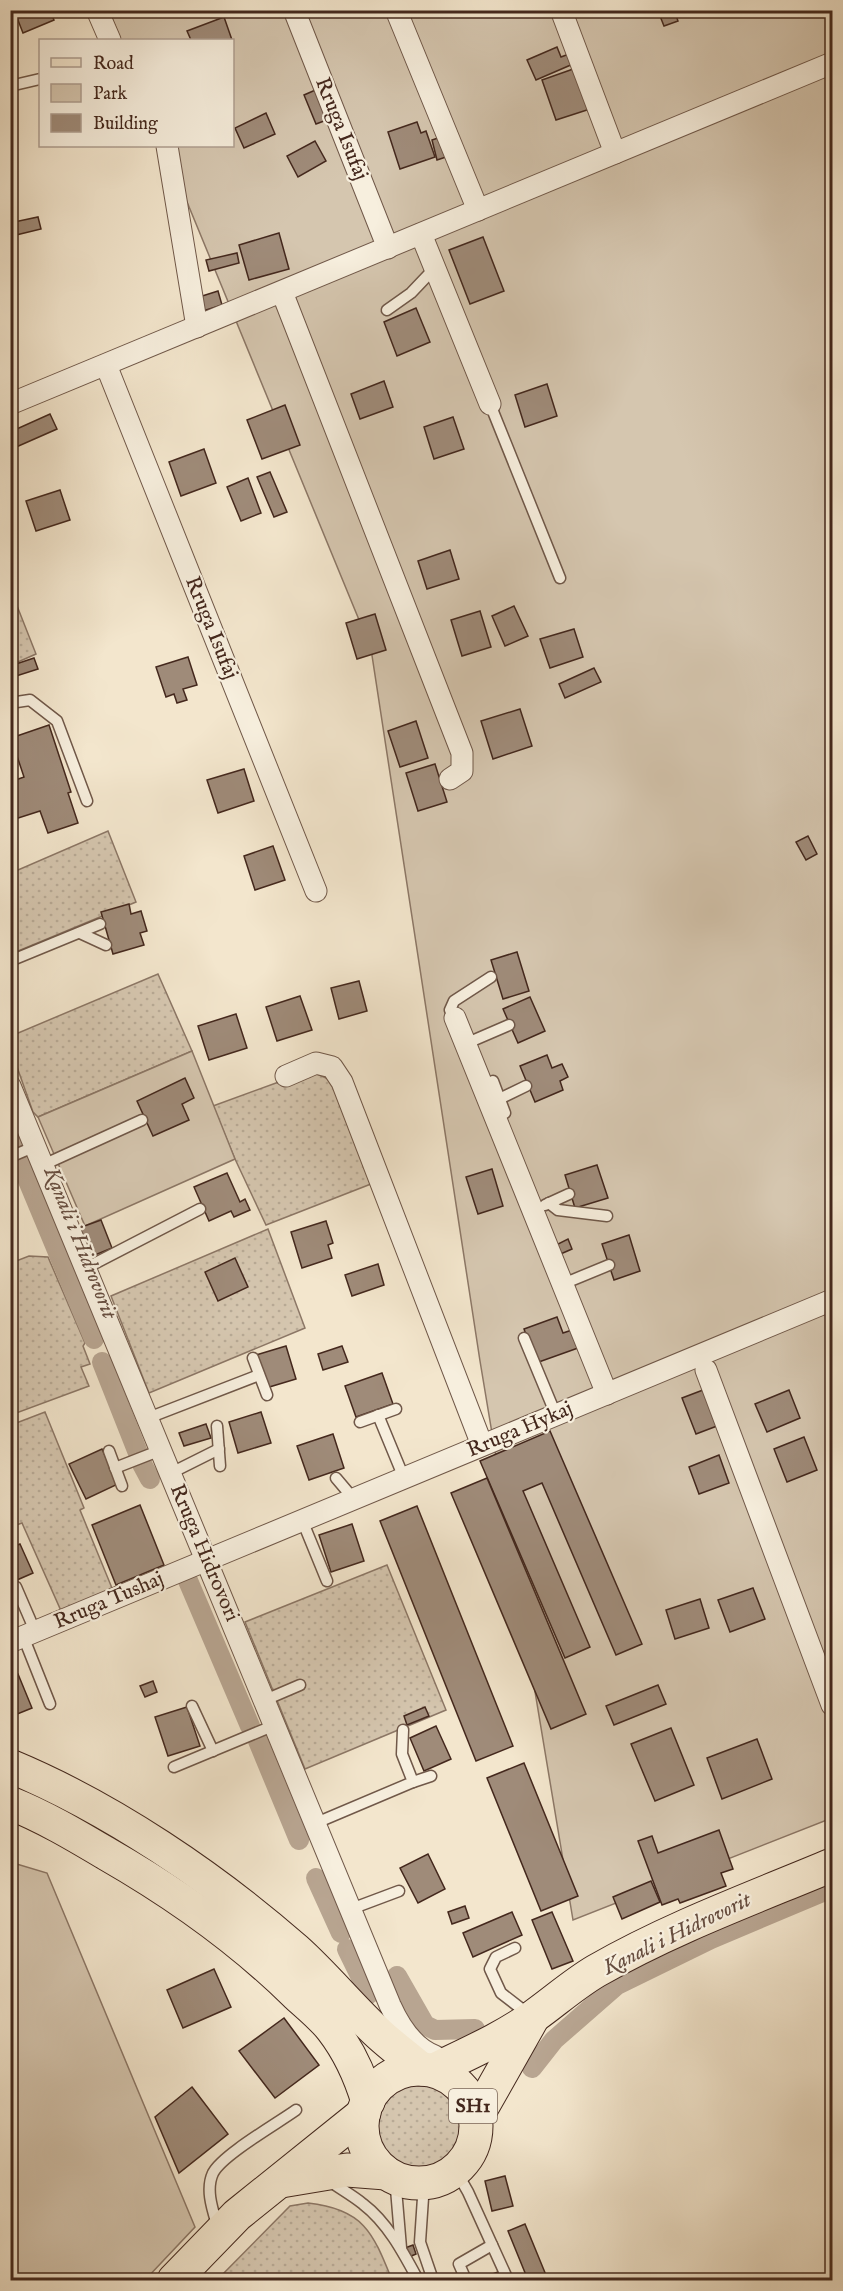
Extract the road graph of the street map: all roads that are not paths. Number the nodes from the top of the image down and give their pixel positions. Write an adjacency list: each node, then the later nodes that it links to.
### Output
1 (97, 10): 5 (street)
2 (294, 10): 13 (street, Rruga Isufaj)
3 (396, 10): 11 (street)
4 (561, 10): 10 (street)
5 (110, 39)
6 (832, 63): 10 (street)
7 (39, 79): 8 (lane)
8 (10, 86)
9 (167, 147): 17 (street)
10 (615, 153): 11 (street)
11 (478, 210): 12 (street)
12 (421, 234): 13 (street); 14 (street)
13 (388, 248): 15 (street)
14 (435, 270): 16 (lane); 20 (street)
15 (282, 291): 17 (street); 23 (street)
16 (387, 310)
17 (197, 327): 18 (street)
18 (106, 365): 19 (street); 25 (street, Rruga Isufaj)
19 (10, 404)
20 (490, 404): 21 (lane)
21 (560, 578)
22 (10, 703): 24 (lane)
23 (450, 779)
24 (87, 801)
25 (316, 891)
26 (100, 924): 27 (lane)
27 (80, 933): 28 (lane); 29 (lane)
28 (106, 945)
29 (10, 961)
30 (491, 977): 31 (lane)
31 (455, 1018): 33 (street)
32 (510, 1025): 33 (lane)
33 (465, 1044): 38 (street)
34 (286, 1076): 62 (street)
35 (493, 1080): 38 (lane)
36 (10, 1086): 40 (street, Rruga Hidrovori)
37 (526, 1086): 38 (lane)
38 (498, 1105): 43 (street)
39 (142, 1120): 40 (lane)
40 (40, 1156): 41 (lane); 47 (street, Rruga Hidrovori)
41 (10, 1157)
42 (569, 1194): 43 (lane)
43 (541, 1206): 45 (lane); 48 (street)
44 (200, 1209): 47 (lane)
45 (607, 1216)
46 (609, 1265): 48 (lane)
47 (86, 1268): 59 (street, Rruga Hidrovori)
48 (562, 1284): 54 (street)
49 (832, 1300): 54 (street, Rruga Hykaj)
50 (524, 1338): 57 (lane)
51 (253, 1359): 53 (lane)
52 (706, 1370): 81 (street)
53 (259, 1375): 55 (lane); 59 (lane)
54 (607, 1394): 57 (street, Rruga Hykaj)
55 (267, 1395)
56 (396, 1409): 58 (lane)
57 (556, 1415): 62 (street, Rruga Hykaj)
58 (378, 1416): 60 (lane); 70 (lane)
59 (148, 1418): 64 (street, Rruga Hidrovori)
60 (360, 1422)
61 (217, 1426): 63 (lane)
62 (482, 1445): 70 (street, Rruga Hykaj)
63 (219, 1449): 66 (lane); 68 (lane)
64 (161, 1450): 67 (lane); 68 (street, Rruga Hidrovori)
65 (109, 1451): 67 (lane)
66 (220, 1466)
67 (115, 1468): 71 (lane)
68 (171, 1473): 74 (street, Rruga Hidrovori)
69 (336, 1478): 72 (lane)
70 (404, 1478): 72 (street, Rruga Hykaj)
71 (122, 1486)
72 (351, 1500): 73 (street, Rruga Hykaj)
73 (302, 1520): 74 (street, Rruga Hykaj); 75 (lane)
74 (207, 1560): 77 (street, Rruga Tushaj); 79 (street, Rruga Hidrovori)
75 (327, 1581)
76 (16, 1587): 77 (lane)
77 (23, 1636): 80 (lane)
78 (300, 1685): 79 (lane)
79 (265, 1700): 83 (street, Rruga Hidrovori)
80 (50, 1704)
81 (832, 1705)
82 (192, 1706): 85 (lane)
83 (275, 1725): 85 (lane); 91 (street, Rruga Hidrovori)
84 (403, 1730): 89 (lane)
85 (213, 1751): 87 (lane)
86 (10, 1766): 99 (main road)
87 (174, 1767)
88 (430, 1776): 89 (lane)
89 (413, 1782): 91 (lane)
90 (10, 1803): 100 (main road)
91 (316, 1823): 94 (street, Rruga Hidrovori)
92 (832, 1864): 96 (main road, SH1)
93 (399, 1891): 94 (lane)
94 (351, 1909): 97 (street, Rruga Hidrovori)
95 (515, 1948): 96 (lane)
96 (533, 2017): 98 (main road, SH1); 102 (main road, SH1)
97 (398, 2019): 98 (street, Rruga Hidrovori); 99 (street, Rruga Hidrovori)
98 (464, 2056): 99 (main road, SH1)
99 (426, 2069): 100 (main road, SH1); 102 (main road, SH1)
100 (366, 2107): 105 (main road); 106 (main road, SH1)
101 (296, 2110): 107 (lane)
102 (476, 2118): 103 (main road, SH1)
103 (456, 2171): 105 (main road, SH1); 108 (lane)
104 (320, 2174): 105 (main road, SH1); 106 (main road, SH1); 109 (lane)
105 (402, 2178): 109 (lane); 112 (lane)
106 (280, 2181): 107 (main road, SH1)
107 (219, 2231): 110 (main road, SH1)
108 (492, 2245): 113 (lane); 114 (lane)
109 (402, 2248): 111 (lane)
110 (174, 2280)
111 (418, 2280)
112 (433, 2280)
113 (466, 2280)
114 (508, 2280)

